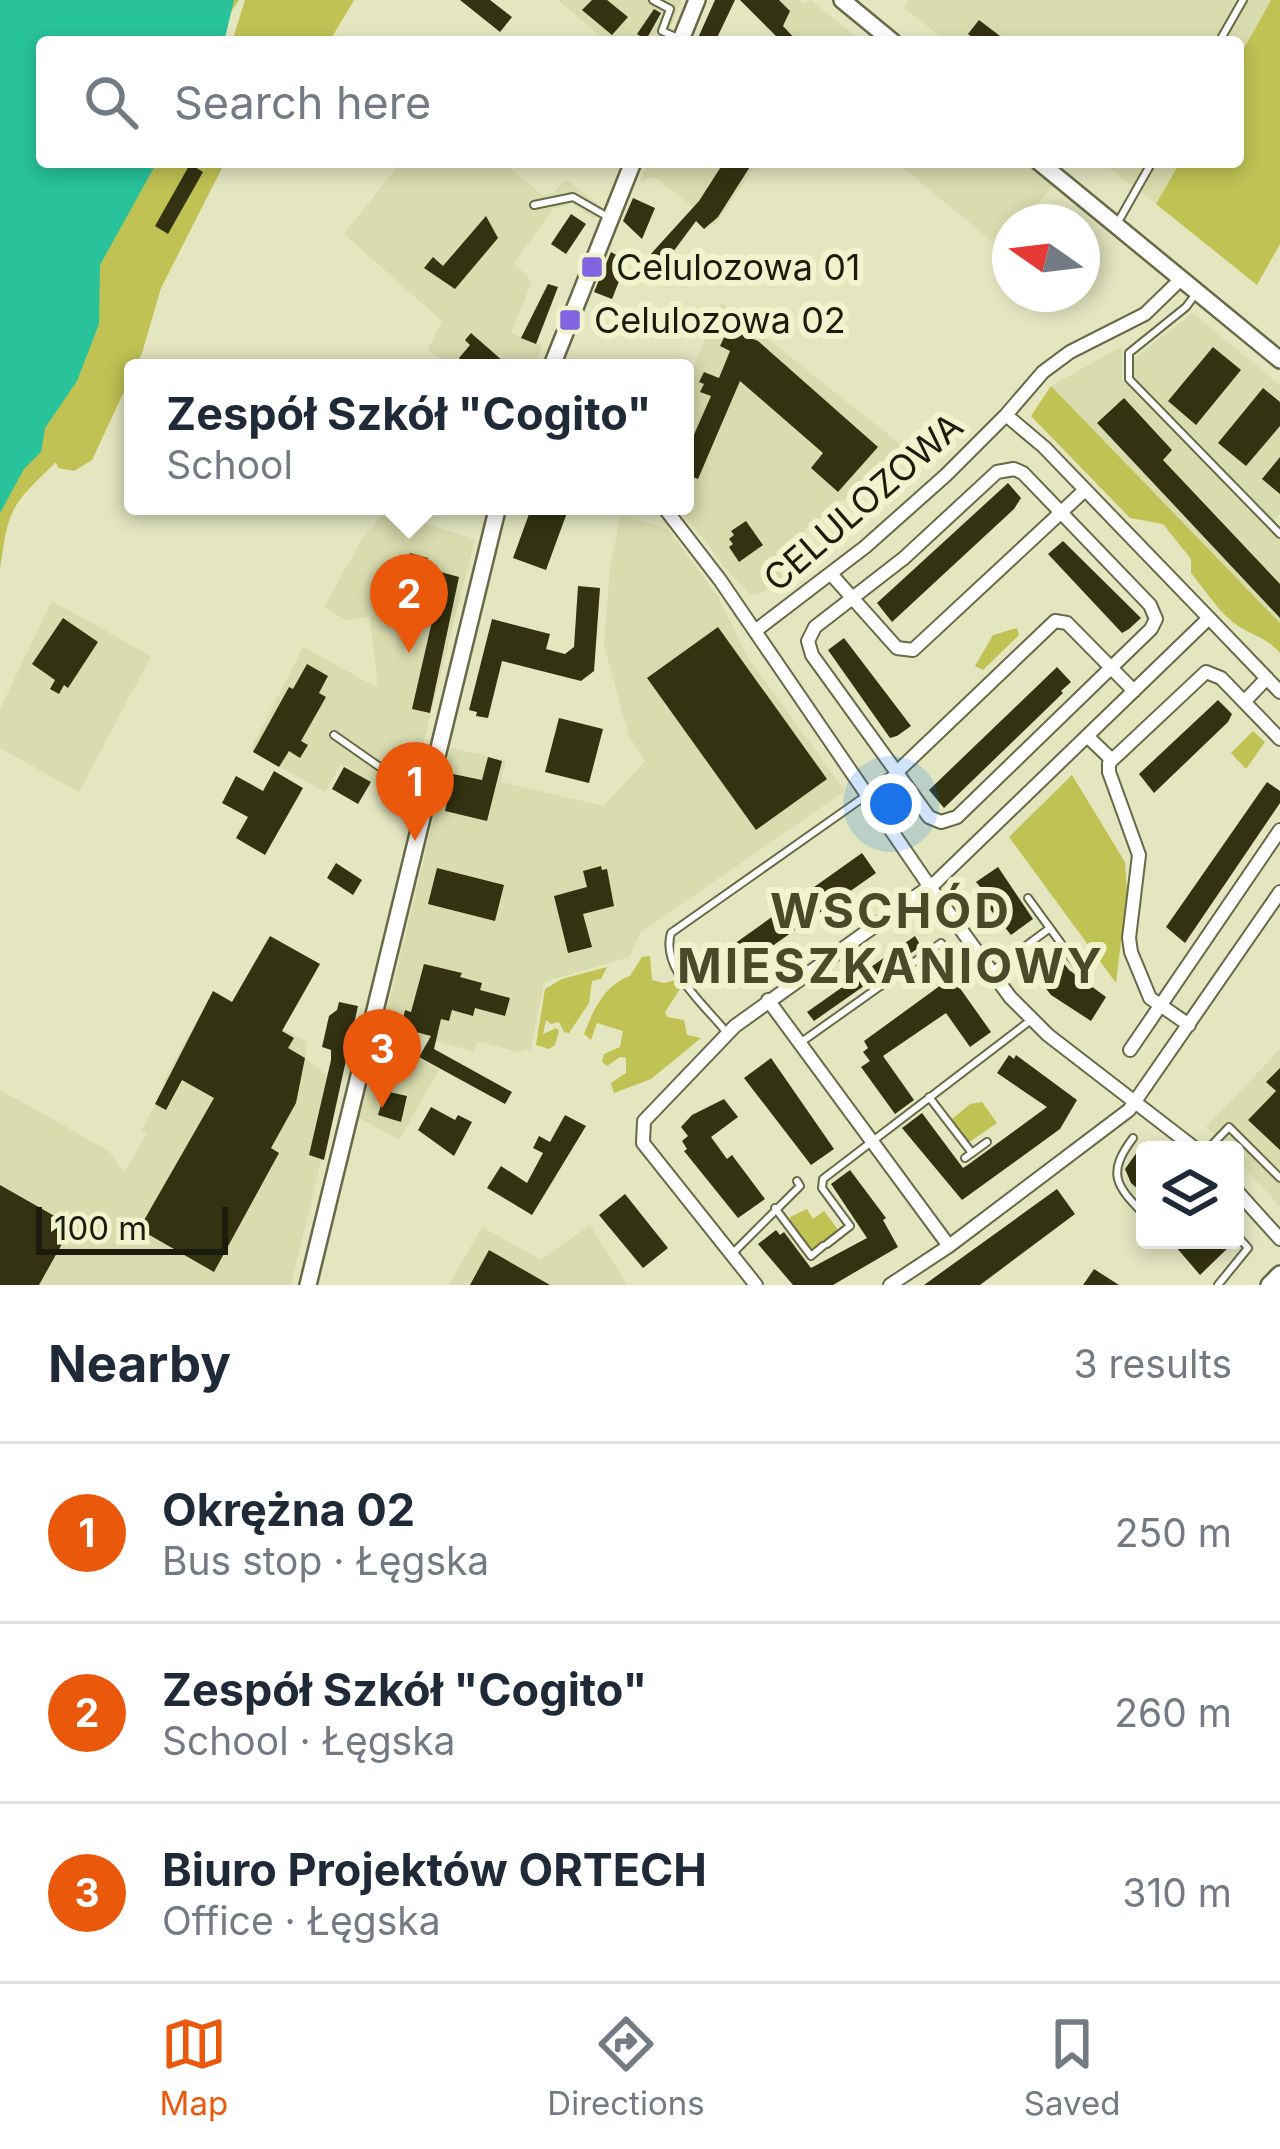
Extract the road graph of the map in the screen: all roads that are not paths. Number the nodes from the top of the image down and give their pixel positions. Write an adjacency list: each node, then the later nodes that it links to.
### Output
1 (653, 0): 5 (lane)
2 (697, 0): 6 (street)
3 (842, 0): 7 (street)
4 (1243, 0): 8 (lane)
5 (672, 36)
6 (683, 36)
7 (886, 36)
8 (1222, 36)
9 (631, 168): 13 (street)
10 (1046, 168): 14 (street)
11 (1149, 168): 14 (lane)
12 (534, 205): 13 (lane)
13 (611, 218): 17 (street)
14 (1116, 226): 15 (street)
15 (1181, 279): 16 (street); 19 (street, CELULOZOWA)
16 (1197, 292): 18 (street); 24 (lane)
17 (555, 359)
18 (1280, 360)
19 (1006, 415): 20 (street); 25 (street, CELULOZOWA)
20 (1085, 490): 21 (street); 27 (street)
21 (1062, 513): 26 (street); 26 (street); 29 (street)
22 (497, 515): 39 (street)
23 (670, 515): 28 (street, CELULOZOWA)
24 (1280, 533)
25 (831, 574): 26 (street); 28 (street, CELULOZOWA)
26 (852, 598): 38 (street)
27 (1209, 618): 30 (street); 31 (street)
28 (755, 632): 40 (street, CELULOZOWA)
29 (1112, 667): 31 (street); 38 (street); 38 (street)
30 (1267, 678): 32 (street); 33 (street)
31 (1134, 691): 35 (street)
32 (1280, 692)
33 (1244, 701): 36 (street); 37 (street)
34 (334, 735): 39 (lane)
35 (1087, 736): 37 (street); 42 (street)
36 (1280, 739)
37 (1111, 759): 50 (street)
38 (897, 773): 40 (street)
39 (428, 791): 75 (street)
40 (867, 796): 42 (street, CELULOZOWA); 53 (lane)
41 (1280, 830): 50 (street)
42 (930, 887): 48 (street, CELULOZOWA); 49 (street)
43 (1280, 892): 52 (street)
44 (1028, 898): 45 (lane)
45 (1050, 928): 47 (lane); 48 (lane)
46 (941, 943): 54 (lane)
47 (1079, 968)
48 (991, 972): 51 (street, CELULOZOWA)
49 (769, 1000): 53 (street); 54 (street)
50 (1160, 1006): 52 (street); 55 (street)
51 (1031, 1020): 56 (lane); 57 (street, CELULOZOWA)
52 (1189, 1025): 57 (street)
53 (727, 1033): 73 (street)
54 (800, 1043): 59 (street)
55 (1130, 1050)
56 (929, 1097): 59 (lane); 63 (lane)
57 (1136, 1102): 60 (street, CELULOZOWA); 72 (street)
58 (1133, 1138): 68 (lane)
59 (872, 1141): 69 (lane); 72 (street)
60 (1186, 1141)
61 (1216, 1141): 62 (lane)
62 (1243, 1141)
63 (987, 1142)
64 (1244, 1142): 65 (lane)
65 (1280, 1178)
66 (796, 1181): 69 (lane)
67 (1244, 1200): 70 (street)
68 (1136, 1205)
69 (775, 1208): 73 (lane)
70 (1280, 1239)
71 (1244, 1243): 78 (lane)
72 (949, 1246): 77 (street)
73 (732, 1254): 76 (street)
74 (1280, 1274): 79 (street)
75 (308, 1285)
76 (756, 1285)
77 (890, 1285)
78 (1218, 1285)
79 (1269, 1285)

